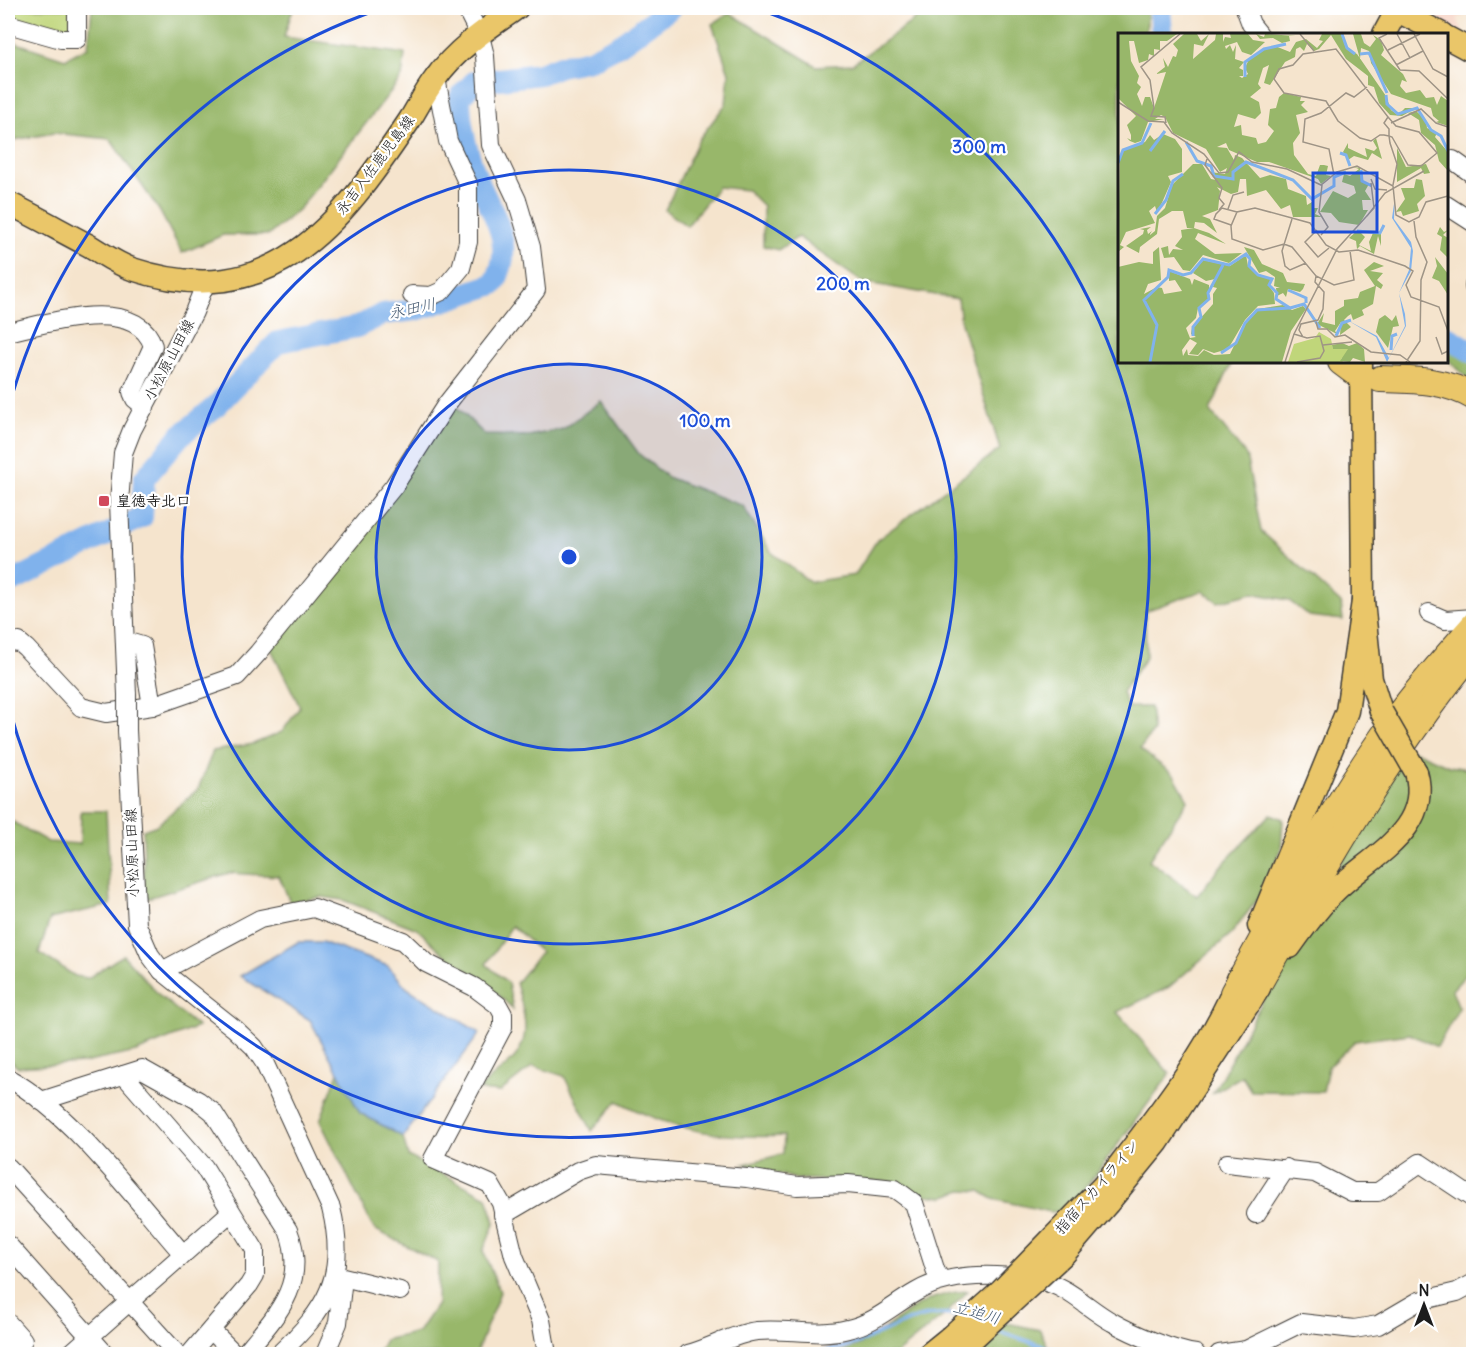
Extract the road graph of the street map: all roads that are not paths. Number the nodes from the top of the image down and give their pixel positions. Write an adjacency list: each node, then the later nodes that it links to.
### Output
1 (77, 8): 6 (street)
2 (466, 8): 11 (street)
3 (517, 8): 11 (main road, 永吉入佐鹿児島線)
4 (1245, 8): 7 (street)
5 (1395, 9): 8 (main road); 9 (main road)
6 (8, 24)
7 (1258, 33)
8 (1384, 33)
9 (1440, 33)
10 (1448, 38): 12 (main road)
11 (482, 46): 13 (main road, 永吉入佐鹿児島線); 35 (street)
12 (1473, 52)
13 (435, 78): 19 (main road, 永吉入佐鹿児島線); 20 (street)
14 (1453, 160): 15 (street)
15 (1473, 175)
16 (8, 203): 19 (main road, 永吉入佐鹿児島線)
17 (1448, 206): 18 (street)
18 (1473, 223)
19 (206, 282): 27 (street, 小松原山田線)
20 (412, 295)
21 (8, 332): 27 (street)
22 (1438, 363): 25 (highway)
23 (1352, 364): 28 (main road)
24 (1380, 379): 26 (highway)
25 (1473, 386)
26 (1473, 397)
27 (149, 400): 33 (street, 小松原山田線)
28 (1363, 601): 37 (main road); 37 (main road, bridge)
29 (1429, 613): 30 (street)
30 (1473, 618)
31 (1473, 625): 34 (highway)
32 (8, 641): 35 (street)
33 (125, 641): 35 (street); 36 (street, 小松原山田線, bridge)
34 (1464, 648): 37 (highway)
35 (152, 706)
36 (162, 971): 47 (street); 50 (street, 小松原山田線)
37 (1241, 997): 58 (main road, 指宿スカイライン, bridge)
38 (124, 1075): 40 (street); 45 (street); 65 (street)
39 (8, 1078): 40 (street)
40 (41, 1101): 49 (street)
41 (1227, 1163): 43 (street)
42 (8, 1167): 54 (street)
43 (1286, 1168): 44 (street); 46 (street)
44 (1473, 1199)
45 (231, 1212): 49 (street); 56 (street)
46 (1256, 1214)
47 (503, 1215): 51 (street); 68 (street)
48 (8, 1245): 57 (street)
49 (183, 1254): 54 (street)
50 (339, 1277): 53 (street); 66 (street, 小松原山田線); 67 (street)
51 (942, 1280): 69 (street); 71 (street)
52 (1473, 1283): 72 (street)
53 (400, 1291)
54 (129, 1302): 57 (street); 62 (street)
55 (8, 1323): 59 (street)
56 (211, 1329): 63 (street); 64 (street)
57 (89, 1337): 60 (street); 61 (street)
58 (957, 1345): 70 (main road, 指宿スカイライン)
59 (8, 1354)
60 (70, 1354)
61 (105, 1354)
62 (177, 1354)
63 (190, 1354)
64 (235, 1354)
65 (244, 1354)
66 (279, 1354)
67 (325, 1354)
68 (547, 1354)
69 (688, 1354)
70 (929, 1354)
71 (1190, 1354)
72 (1219, 1354)

